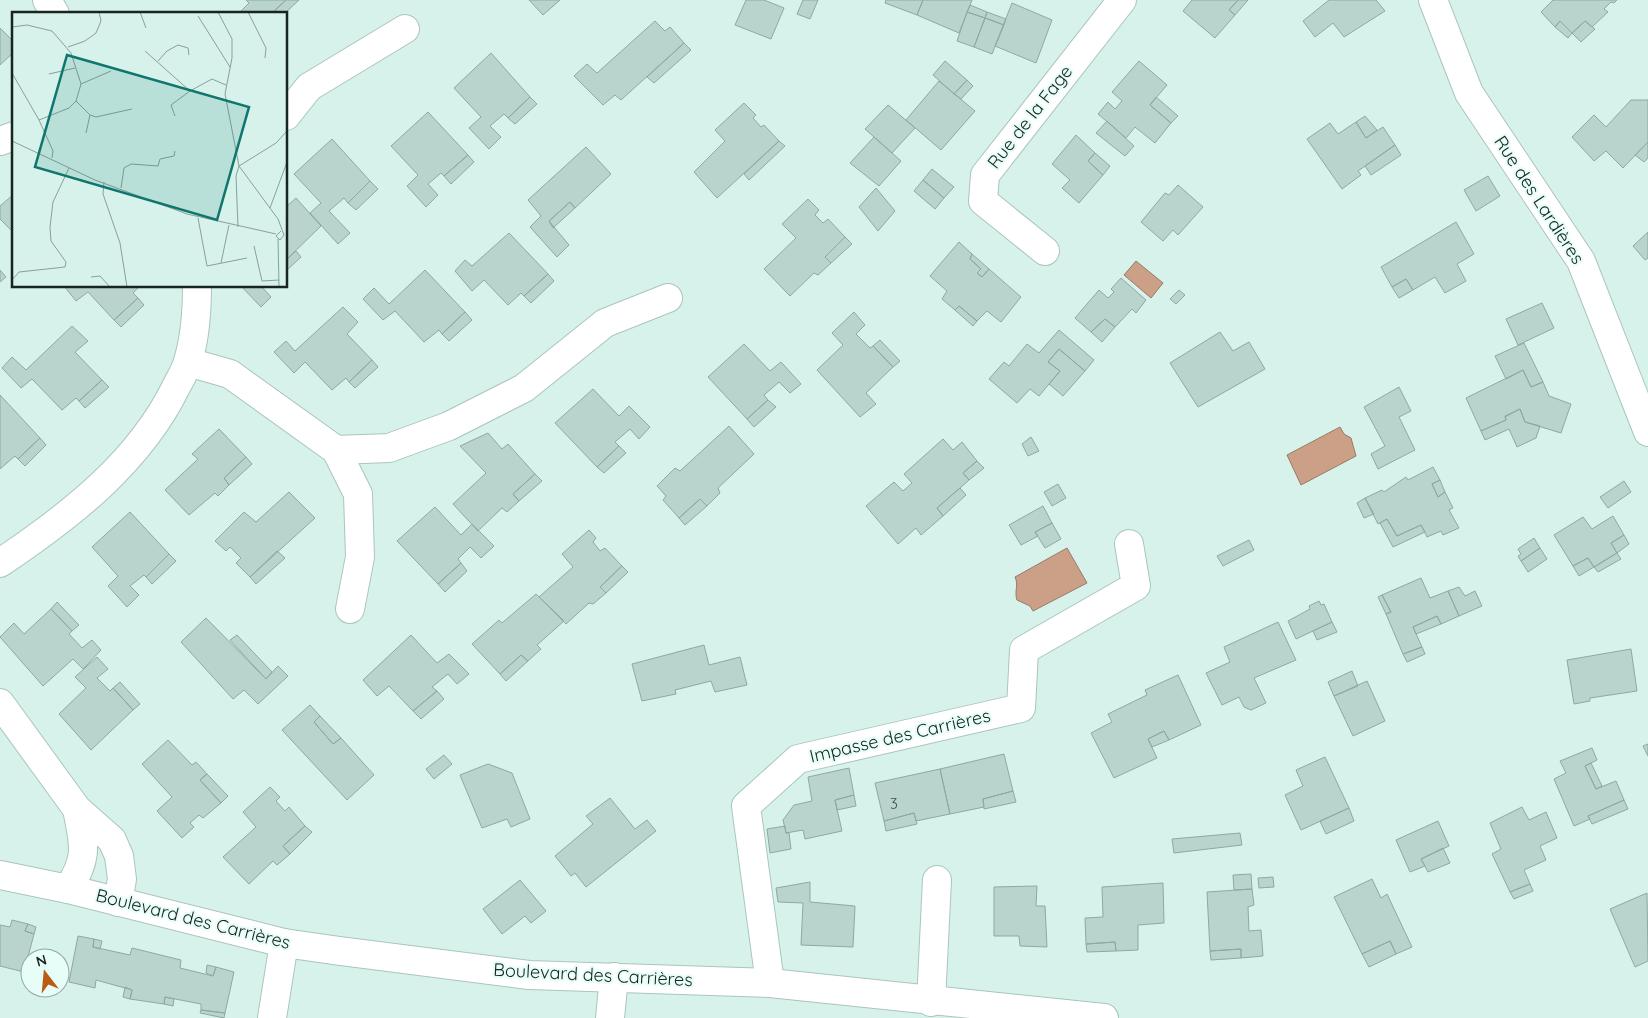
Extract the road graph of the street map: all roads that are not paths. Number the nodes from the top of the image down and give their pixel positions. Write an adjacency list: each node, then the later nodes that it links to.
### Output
1 (47, 0): 4 (street)
2 (1433, 0): 13 (street, Rue des Lardières)
3 (1113, 3): 9 (street, Rue de la Fage)
4 (55, 12)
5 (405, 29): 6 (street)
6 (288, 113)
7 (12, 137): 8 (street)
8 (0, 141)
9 (1044, 251)
10 (197, 288): 12 (street)
11 (668, 298): 14 (street)
12 (188, 362): 14 (street); 16 (street)
13 (1648, 432)
14 (336, 450): 17 (street)
15 (1128, 544): 26 (street, Impasse des Carrières)
16 (0, 563)
17 (350, 609)
18 (0, 703): 19 (street)
19 (77, 809): 22 (street); 23 (street)
20 (0, 875): 22 (street, Boulevard des Carrières)
21 (937, 880): 27 (street)
22 (68, 889): 23 (street, Boulevard des Carrières)
23 (118, 902): 24 (street, Boulevard des Carrières)
24 (284, 943): 25 (street, Boulevard des Carrières); 28 (street)
25 (614, 977): 26 (street, Boulevard des Carrières); 29 (street)
26 (770, 983): 27 (street, Boulevard des Carrières)
27 (931, 1002): 30 (street, Boulevard des Carrières)
28 (272, 1018)
29 (610, 1018)
30 (1104, 1018)

